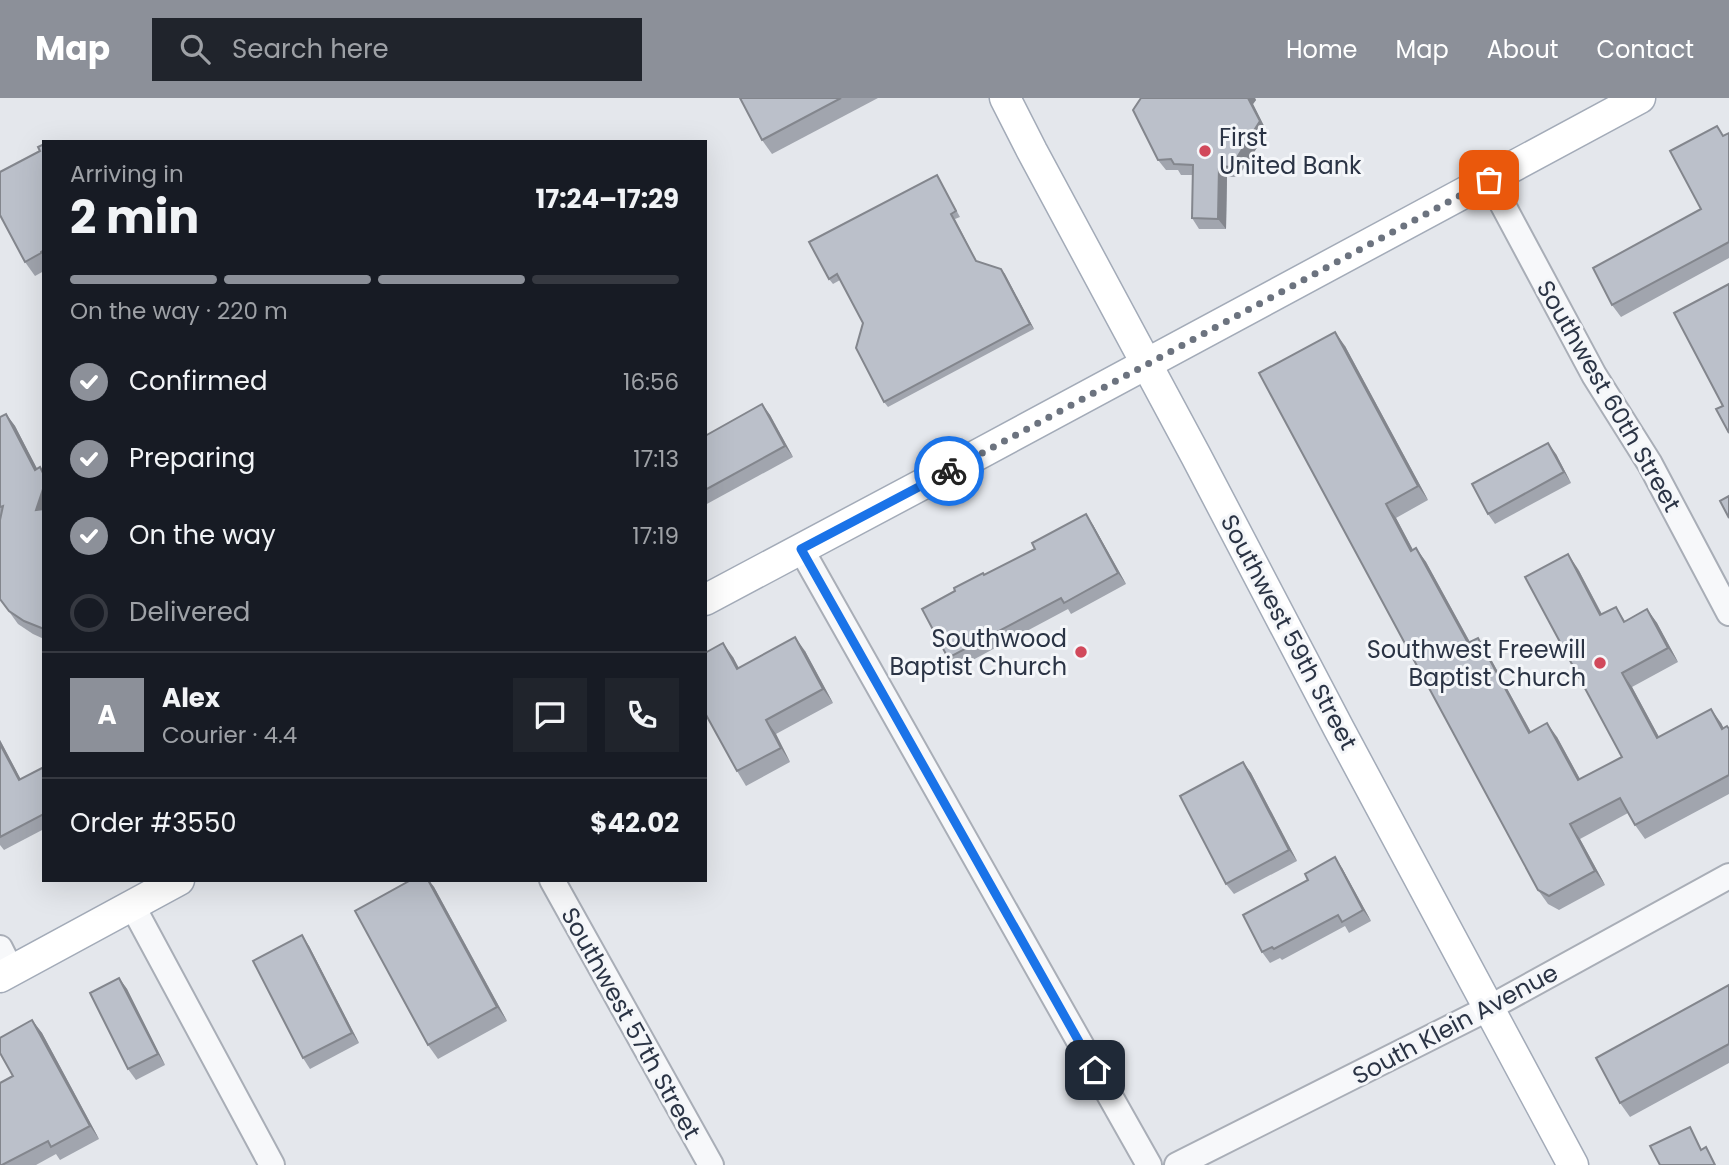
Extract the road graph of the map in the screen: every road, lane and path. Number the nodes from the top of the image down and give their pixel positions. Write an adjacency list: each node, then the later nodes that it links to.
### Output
1 (1005, 98): 4 (main road, Southwest 59th Street)
2 (1640, 98): 3 (main road)
3 (1489, 180): 4 (main road); 7 (street, Southwest 60th Street)
4 (1146, 365): 5 (main road); 13 (main road, Southwest 59th Street)
5 (801, 549): 6 (main road); 16 (street)
6 (707, 599)
7 (1729, 613)
8 (1729, 876): 13 (street, South Klein Avenue)
9 (175, 882): 11 (main road)
10 (553, 882): 15 (street, Southwest 57th Street)
11 (132, 905): 12 (main road); 14 (street)
12 (4, 965)
13 (1489, 1008): 17 (street, South Klein Avenue); 18 (main road, Southwest 59th Street)
14 (272, 1165)
15 (711, 1165)
16 (1149, 1165)
17 (1177, 1165)
18 (1573, 1165)

